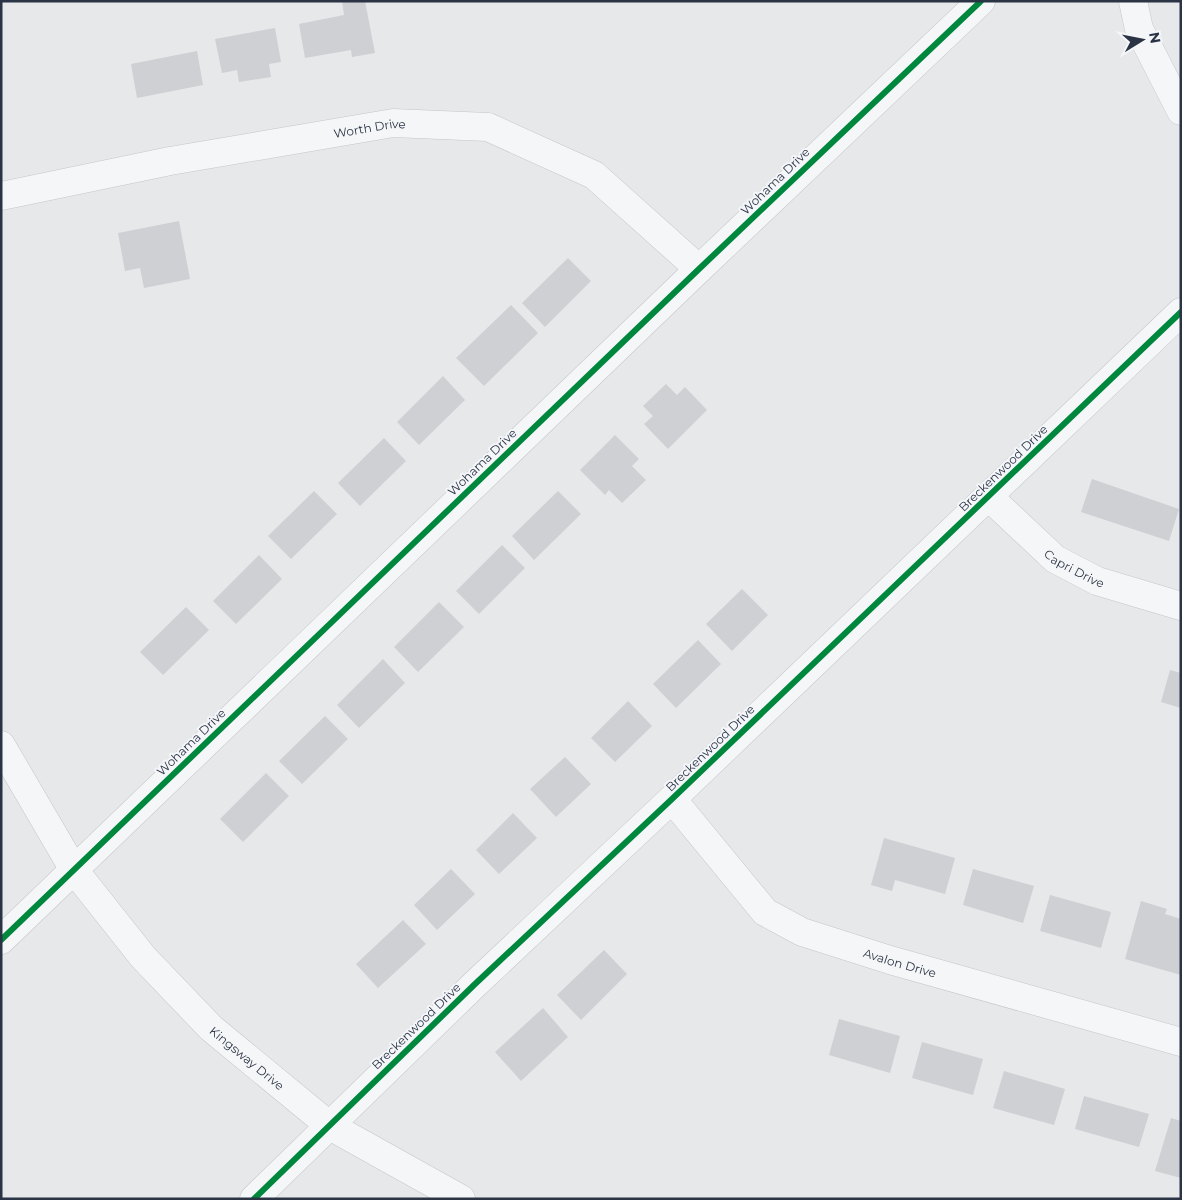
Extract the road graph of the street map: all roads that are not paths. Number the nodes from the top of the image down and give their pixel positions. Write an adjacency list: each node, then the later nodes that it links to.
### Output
1 (981, 1): 5 (street, Wohama Drive)
2 (1133, 1): 3 (street)
3 (1181, 110)
4 (1, 196): 5 (street, Worth Drive)
5 (699, 269): 11 (street, Wohama Drive)
6 (1181, 312): 7 (street, Breckenwood Drive)
7 (989, 497): 8 (street, Capri Drive); 10 (street, Breckenwood Drive)
8 (1181, 606)
9 (1, 745): 11 (street, Kingsway Drive)
10 (672, 800): 13 (street, Avalon Drive); 14 (street, Breckenwood Drive)
11 (74, 870): 12 (street, Wohama Drive); 14 (street, Kingsway Drive)
12 (1, 940)
13 (1181, 1042)
14 (330, 1126): 15 (street, Breckenwood Drive); 16 (street, Kingsway Drive)
15 (254, 1199)
16 (461, 1199)

